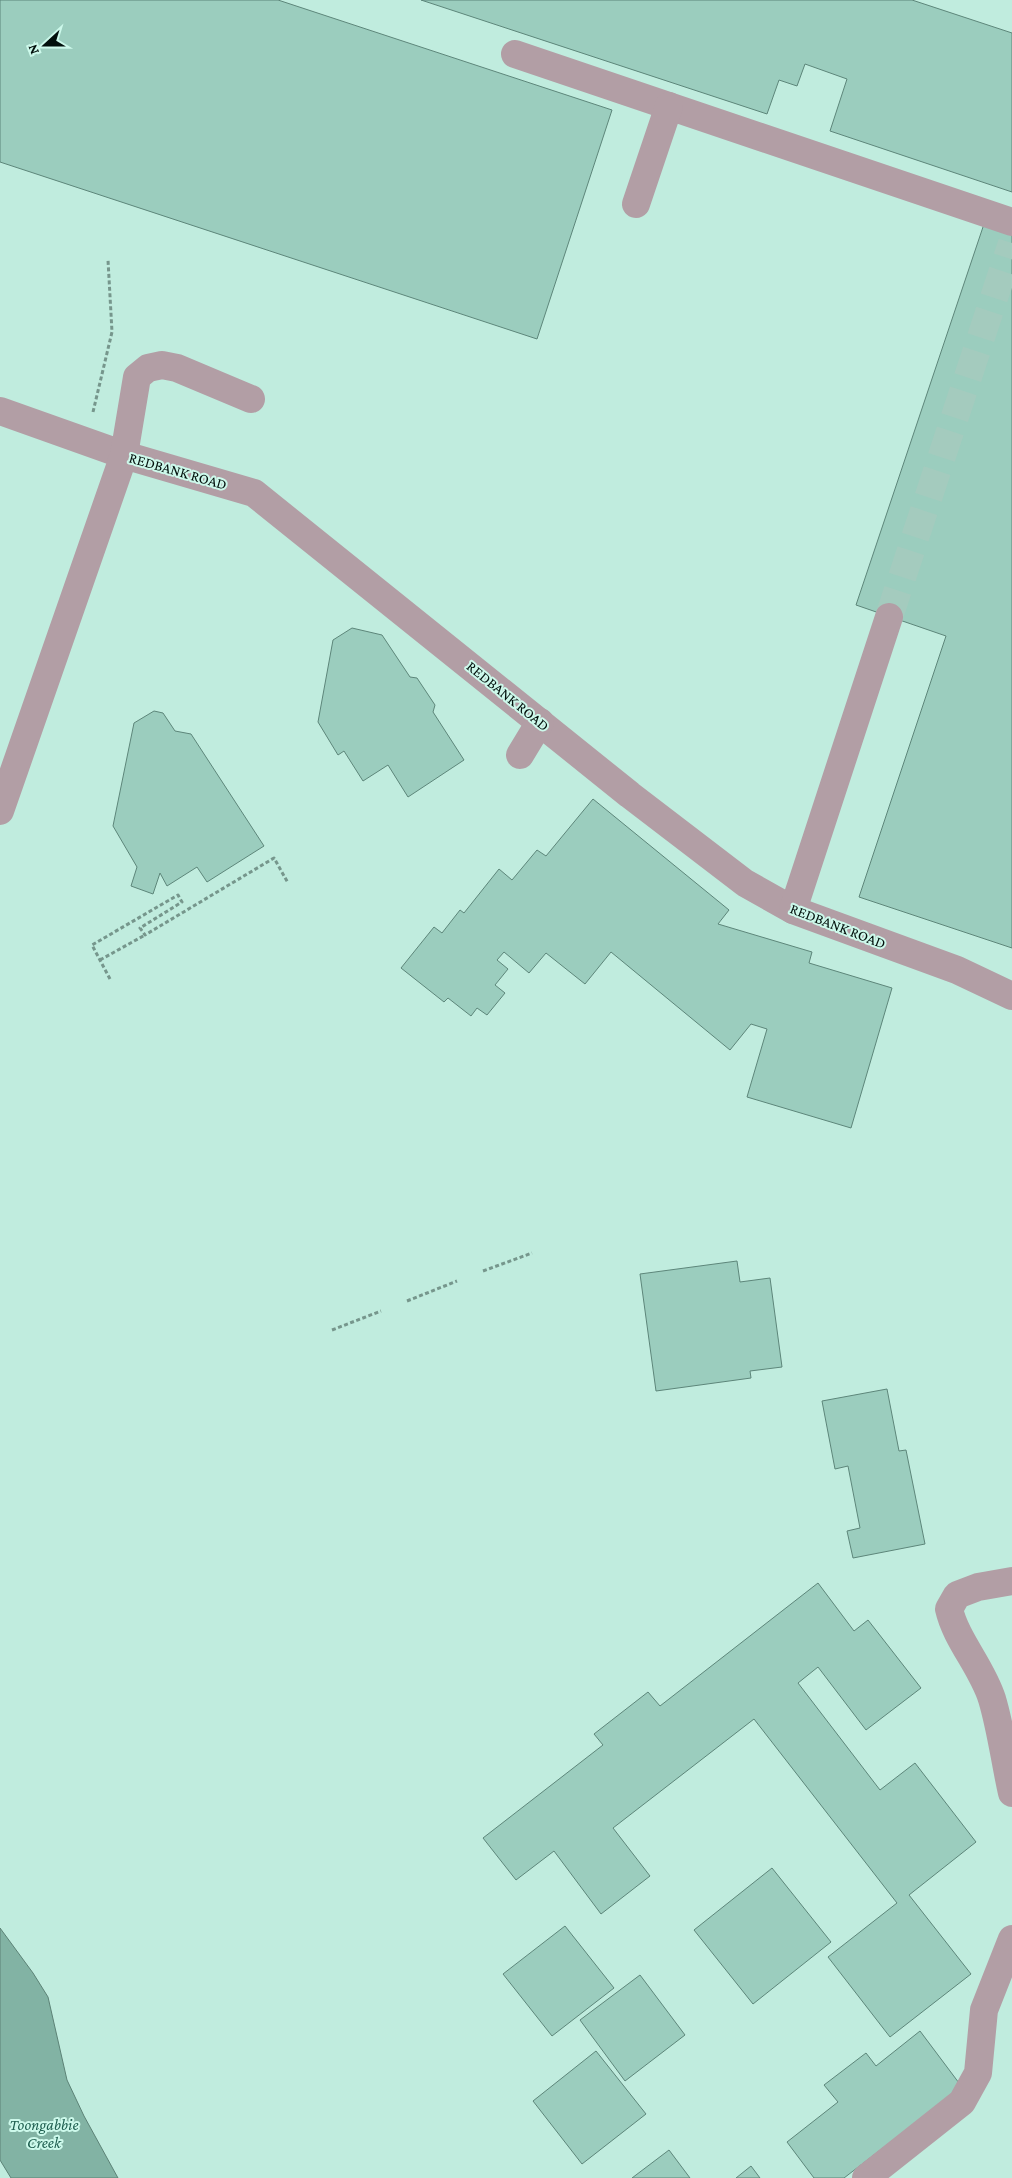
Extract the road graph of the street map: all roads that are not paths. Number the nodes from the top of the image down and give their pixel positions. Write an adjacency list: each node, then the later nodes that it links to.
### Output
1 (515, 54): 2 (street)
2 (668, 106): 3 (street); 4 (street)
3 (636, 204)
4 (1012, 222)
5 (251, 399): 7 (street)
6 (0, 411): 7 (street, REDBANK ROAD)
7 (124, 455): 9 (street, REDBANK ROAD); 11 (street)
8 (889, 617): 12 (street)
9 (540, 722): 10 (street); 12 (street, REDBANK ROAD)
10 (520, 755)
11 (0, 812)
12 (793, 910): 13 (street, REDBANK ROAD)
13 (1012, 996)
14 (1012, 1581): 15 (street)
15 (1012, 1793)
16 (1012, 1939): 17 (street)
17 (866, 2178)

